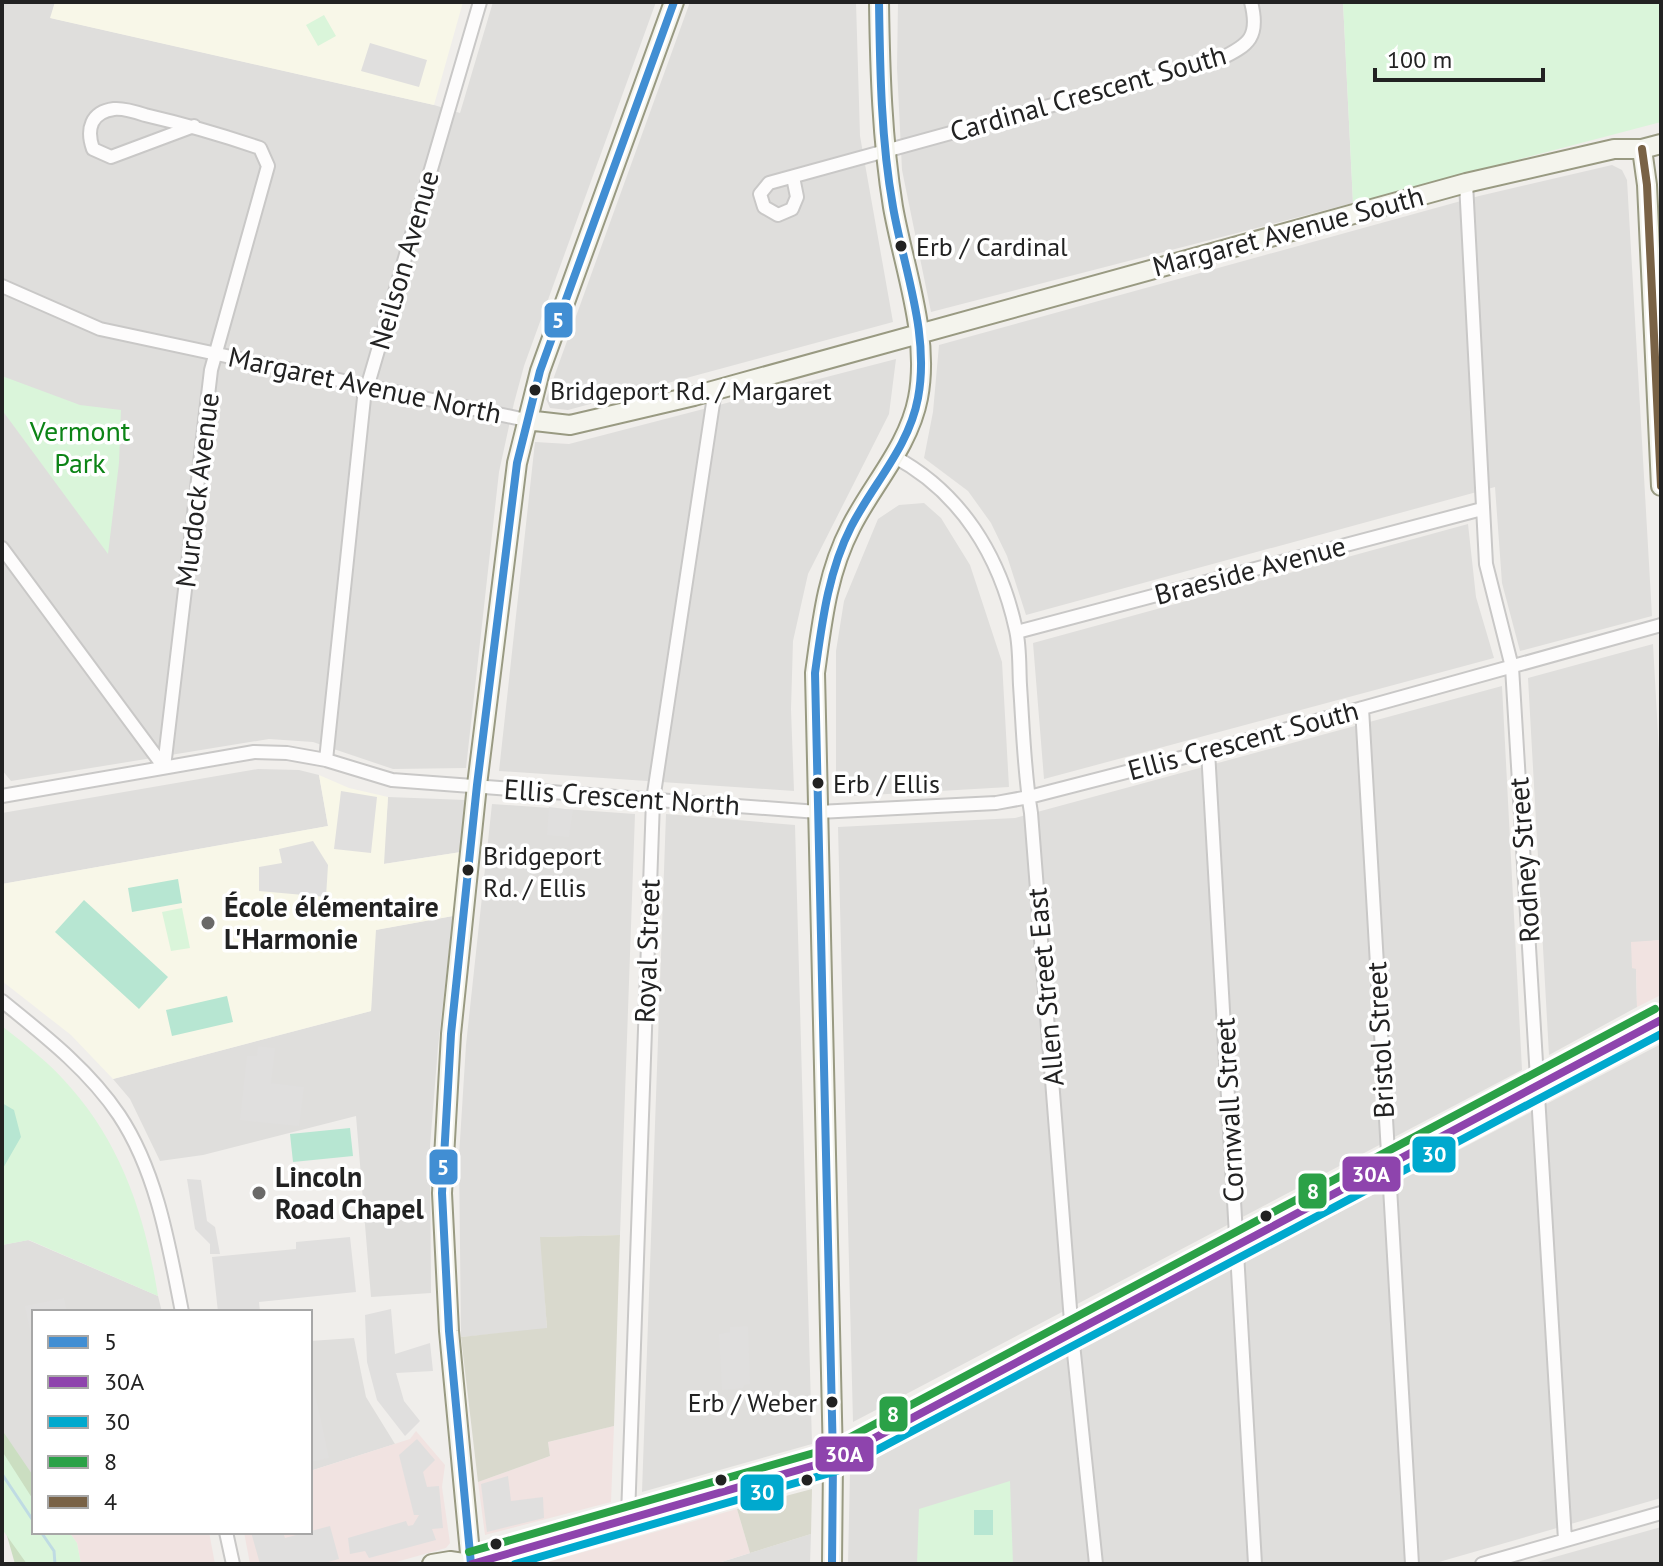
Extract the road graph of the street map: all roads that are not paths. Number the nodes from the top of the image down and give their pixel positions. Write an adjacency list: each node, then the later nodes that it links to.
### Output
1 (480, 2): 14 (street, Neilson Avenue)
2 (674, 2): 16 (main road)
3 (879, 2): 8 (main road)
4 (1251, 2): 8 (street, Cardinal Crescent South)
5 (194, 126): 5 (street, Murdock Avenue); 13 (street, Murdock Avenue)
6 (1661, 144): 7 (main road, Margaret Avenue South)
7 (1642, 149): 10 (main road, Margaret Avenue South); 18 (main road)
8 (885, 150): 9 (street); 12 (main road)
9 (793, 177)
10 (1466, 183): 12 (main road, Margaret Avenue South); 19 (street, Rodney Street)
11 (2, 286): 13 (street, Margaret Avenue North)
12 (919, 334): 15 (main road, Margaret Avenue North); 17 (main road)
13 (215, 354): 14 (street, Margaret Avenue North); 27 (street, Murdock Avenue)
14 (367, 387): 16 (street, Margaret Avenue North); 26 (street, Neilson Avenue)
15 (715, 390): 16 (main road, Margaret Avenue North); 31 (street, Royal Street)
16 (526, 420): 28 (main road)
17 (893, 456): 22 (street, Allen Street East); 32 (main road)
18 (1661, 486)
19 (1482, 509): 22 (street, Braeside Avenue); 23 (street, Rodney Street)
20 (2, 548): 27 (street)
21 (1661, 625): 23 (street, Ellis Crescent South)
22 (1017, 632): 30 (street, Allen Street East)
23 (1512, 667): 24 (street, Ellis Crescent South); 35 (street, Rodney Street)
24 (1362, 708): 25 (street, Ellis Crescent South); 36 (street, Bristol Street)
25 (1208, 751): 30 (street, Ellis Crescent South); 37 (street, Cornwall Street)
26 (326, 760): 27 (street, Ellis Crescent North); 28 (street, Ellis Crescent North)
27 (164, 767): 29 (street, Ellis Crescent North)
28 (477, 785): 31 (street, Ellis Crescent North); 47 (main road)
29 (2, 796)
30 (1029, 797): 32 (street, Ellis Crescent South); 39 (street, Allen Street East)
31 (653, 800): 32 (street, Ellis Crescent North); 42 (street, Royal Street)
32 (818, 812): 40 (main road)
33 (2, 1001): 38 (street)
34 (1661, 1020): 35 (main road)
35 (1538, 1086): 36 (main road); 44 (street, Rodney Street)
36 (1388, 1167): 37 (main road); 51 (street, Bristol Street)
37 (1237, 1247): 39 (main road); 50 (street, Cornwall Street)
38 (182, 1310)
39 (1072, 1334): 40 (main road); 49 (street, Allen Street East)
40 (833, 1460): 42 (main road); 48 (main road)
41 (1661, 1513): 44 (street)
42 (628, 1517): 47 (main road)
43 (226, 1534): 45 (street)
44 (1565, 1540): 52 (street)
45 (233, 1564)
46 (432, 1564): 47 (main road)
47 (471, 1564)
48 (832, 1564)
49 (1096, 1564)
50 (1255, 1564)
51 (1412, 1564)
52 (1482, 1564)

